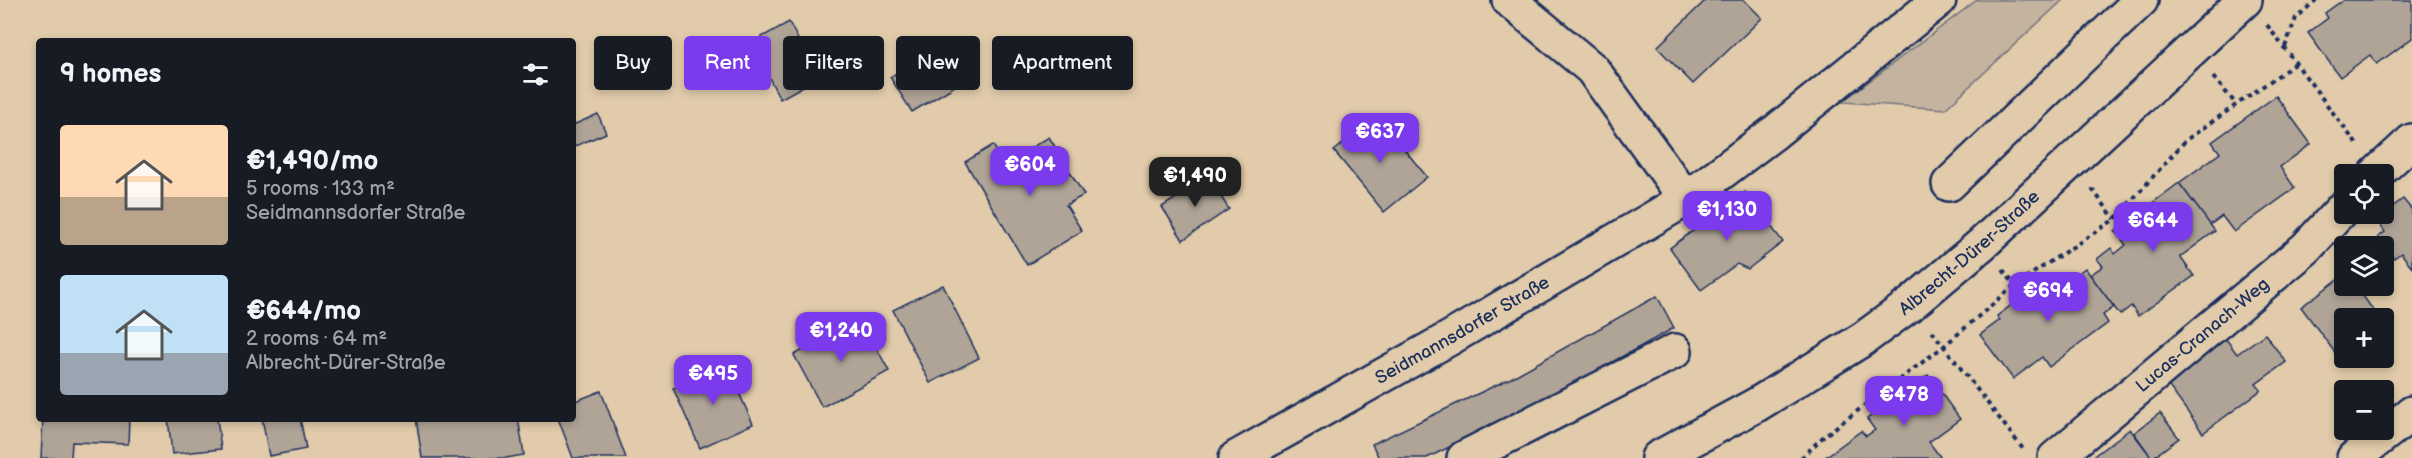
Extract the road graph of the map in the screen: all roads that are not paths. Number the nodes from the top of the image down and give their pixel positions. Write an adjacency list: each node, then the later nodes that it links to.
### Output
1 (1509, 0): 8 (street)
2 (1939, 0): 8 (street, Seidmannsdorfer Straße)
3 (2141, 0): 7 (street)
4 (2254, 10): 14 (street, Albrecht-Dürer-Straße)
5 (2412, 141): 6 (street)
6 (2387, 164)
7 (1949, 184)
8 (1686, 199): 12 (street, Seidmannsdorfer Straße)
9 (2334, 218): 15 (street, Lucas-Cranach-Weg)
10 (1675, 351): 13 (street)
11 (2412, 413): 16 (street)
12 (1236, 458)
13 (1464, 458)
14 (1658, 458)
15 (2055, 458)
16 (2354, 458)

